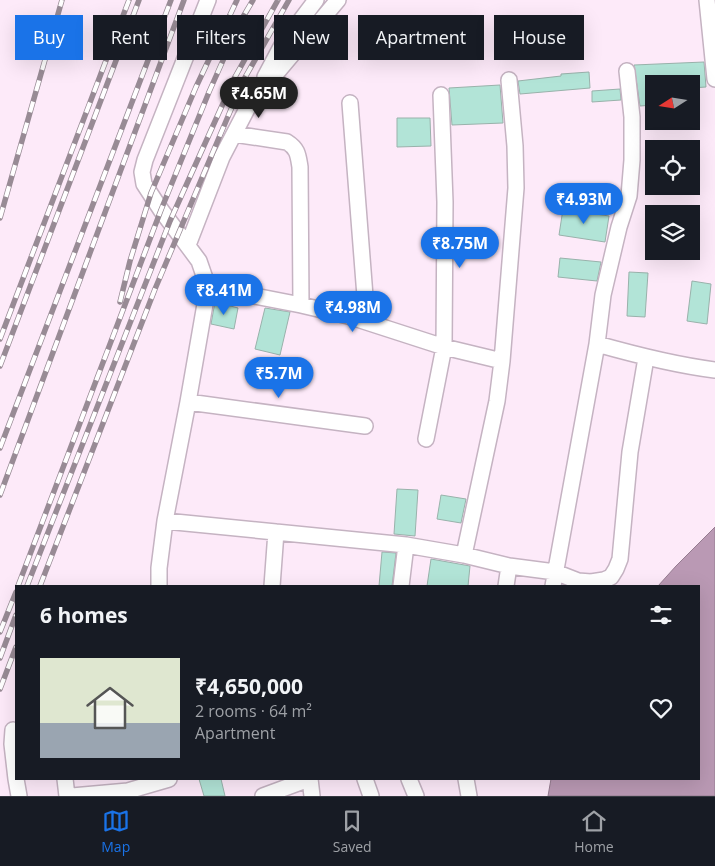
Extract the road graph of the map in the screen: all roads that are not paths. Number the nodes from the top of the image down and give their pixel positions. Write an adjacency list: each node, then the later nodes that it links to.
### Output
1 (208, 0): 12 (street)
2 (316, 0): 10 (street)
3 (338, 0): 10 (street)
4 (707, 0): 6 (street)
5 (627, 71): 16 (street)
6 (715, 79)
7 (509, 80): 19 (street)
8 (440, 96): 17 (street)
9 (350, 103): 15 (street)
10 (248, 107): 11 (street)
11 (234, 134): 12 (street); 14 (street)
12 (188, 245): 13 (street)
13 (208, 287): 14 (street); 21 (street)
14 (301, 305): 15 (street)
15 (367, 322): 17 (street)
16 (597, 344): 18 (street); 29 (street)
17 (444, 346): 19 (street); 23 (street)
18 (646, 358): 20 (street); 29 (street)
19 (502, 361): 27 (street)
20 (715, 370)
21 (188, 402): 22 (street); 24 (street)
22 (365, 426)
23 (426, 439)
24 (166, 521): 25 (street); 30 (street)
25 (276, 532): 26 (street); 31 (street)
26 (406, 545): 27 (street); 32 (street)
27 (464, 555): 28 (street)
28 (509, 566): 29 (street); 33 (street)
29 (554, 579)
30 (158, 585)
31 (272, 585)
32 (402, 585)
33 (506, 585)
34 (13, 730): 35 (street)
35 (15, 770)
36 (16, 780): 45 (street)
37 (65, 780): 46 (street)
38 (164, 780): 44 (street)
39 (307, 780): 48 (street)
40 (310, 780): 49 (street)
41 (365, 780): 50 (street)
42 (409, 780): 51 (street)
43 (466, 780): 52 (street)
44 (124, 789): 47 (street)
45 (19, 796)
46 (67, 796)
47 (72, 796)
48 (263, 796)
49 (312, 796)
50 (371, 796)
51 (416, 796)
52 (469, 796)

